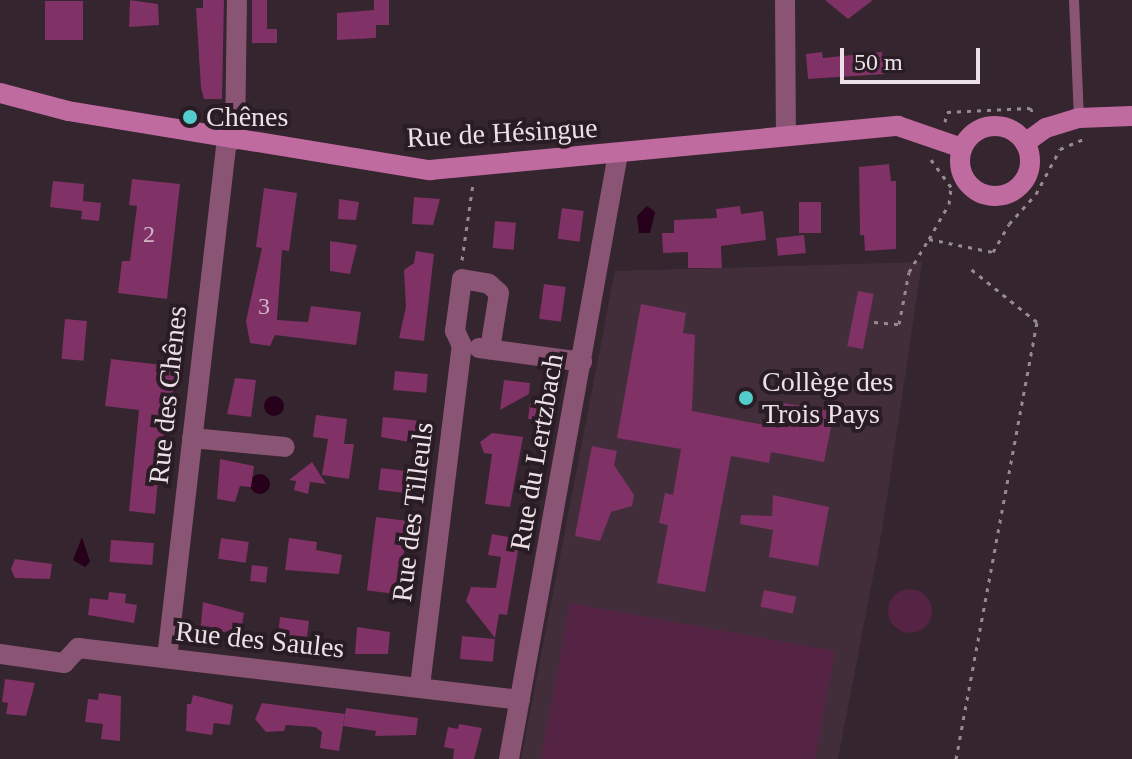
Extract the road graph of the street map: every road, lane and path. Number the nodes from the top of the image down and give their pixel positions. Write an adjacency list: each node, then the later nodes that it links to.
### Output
1 (237, 0): 10 (street, Rue des Chênes)
2 (785, 0): 9 (street)
3 (1074, 0): 7 (lane)
4 (0, 93): 10 (main road, Rue de Hésingue)
5 (947, 112): 8 (path)
6 (1132, 116): 7 (main road)
7 (1079, 118): 8 (main road)
8 (1046, 128): 12 (main road); 16 (path)
9 (786, 135): 11 (main road, Rue de Hésingue); 14 (main road, Rue de Hésingue)
10 (231, 140): 15 (main road, Rue de Hésingue); 23 (street, Rue des Chênes)
11 (940, 140): 13 (main road, Rue de Hésingue); 16 (path)
12 (1025, 143): 13 (main road); 13 (main road)
13 (962, 148)
14 (618, 154): 15 (main road, Rue de Hésingue); 22 (street, Rue du Lertzbach)
15 (475, 168): 18 (path)
16 (929, 239): 19 (path)
17 (971, 269): 30 (path)
18 (462, 279): 20 (street, Rue des Tilleuls); 21 (street)
19 (874, 322)
20 (462, 346): 21 (street); 27 (street, Rue des Tilleuls)
21 (490, 349): 22 (street)
22 (582, 362): 28 (street, Rue du Lertzbach)
23 (192, 438): 24 (street); 26 (street, Rue des Chênes)
24 (285, 447)
25 (0, 654): 26 (street, Rue des Saules)
26 (167, 658): 27 (street, Rue des Saules)
27 (420, 686): 28 (street, Rue des Saules)
28 (520, 700): 29 (street, Rue du Lertzbach)
29 (509, 759)
30 (956, 759)

